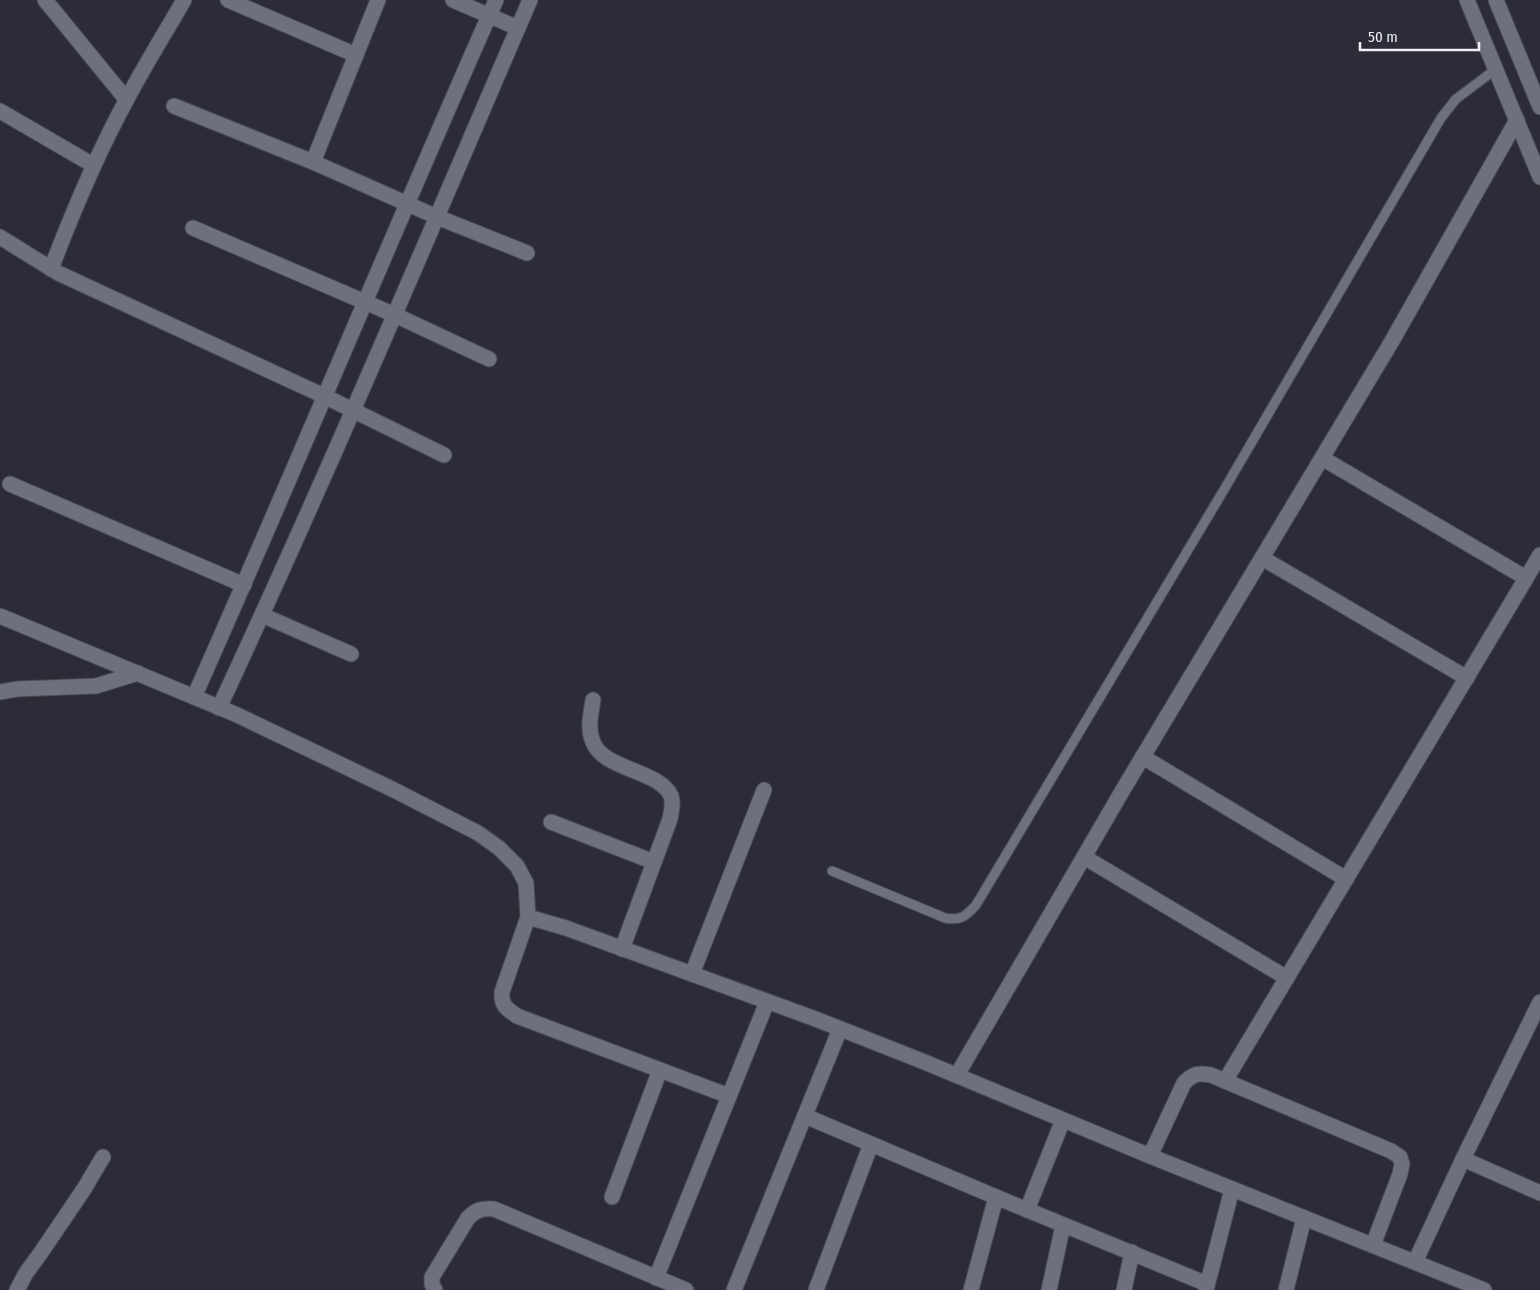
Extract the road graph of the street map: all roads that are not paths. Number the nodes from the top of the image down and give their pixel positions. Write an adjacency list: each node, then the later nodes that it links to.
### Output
1 (45, 0): 14 (street)
2 (184, 0): 14 (street)
3 (228, 0): 12 (street)
4 (378, 0): 12 (street)
5 (453, 0): 10 (street)
6 (496, 0): 10 (street)
7 (530, 0): 11 (street)
8 (1467, 0): 13 (street)
9 (1496, 0): 16 (street)
10 (489, 15): 11 (street); 22 (street)
11 (518, 28): 23 (street)
12 (356, 55): 19 (street)
13 (1496, 69): 18 (street); 54 (lane)
14 (126, 99): 20 (street)
15 (174, 106): 19 (street)
16 (1540, 107)
17 (0, 111): 20 (street)
18 (1517, 120): 21 (street); 34 (street)
19 (313, 162): 22 (street)
20 (93, 165): 27 (street)
21 (1540, 177)
22 (407, 204): 23 (street); 28 (street)
23 (437, 217): 26 (street); 29 (street)
24 (193, 228): 28 (street)
25 (0, 237): 27 (street)
26 (527, 253)
27 (55, 271): 31 (street)
28 (365, 303): 29 (street); 31 (street)
29 (395, 316): 30 (street); 32 (street)
30 (489, 359)
31 (324, 396): 32 (street); 39 (street)
32 (353, 410): 33 (street); 40 (street)
33 (444, 455)
34 (1322, 458): 37 (street); 38 (street)
35 (10, 484): 39 (street)
36 (1540, 555): 38 (street)
37 (1262, 558): 44 (street); 49 (street)
38 (1526, 578): 44 (street)
39 (244, 585): 46 (street)
40 (262, 615): 42 (street); 48 (street)
41 (0, 616): 43 (street)
42 (351, 654)
43 (138, 673): 45 (street); 46 (street)
44 (1466, 678): 55 (street)
45 (0, 692)
46 (194, 697): 48 (street)
47 (593, 700): 53 (street)
48 (219, 708): 56 (street)
49 (1143, 757): 52 (street); 55 (street)
50 (764, 790): 58 (street)
51 (551, 822): 53 (street)
52 (1084, 858): 59 (street); 64 (street)
53 (654, 862): 57 (street)
54 (832, 871)
55 (1346, 879): 59 (street)
56 (528, 917): 57 (street); 63 (street)
57 (622, 949): 58 (street)
58 (692, 974): 60 (street)
59 (1286, 978): 65 (street)
60 (767, 1002): 62 (street); 66 (street)
61 (1540, 1002): 72 (street)
62 (840, 1029): 64 (street); 67 (street)
63 (660, 1070): 66 (street); 75 (street)
64 (957, 1075): 68 (street)
65 (1225, 1081): 70 (street); 80 (street)
66 (729, 1096): 83 (street)
67 (805, 1116): 69 (street); 88 (street)
68 (1063, 1120): 70 (street); 77 (street)
69 (872, 1144): 76 (street); 89 (street)
70 (1150, 1156): 73 (street)
71 (103, 1157): 85 (street)
72 (1463, 1160): 74 (street); 82 (street)
73 (1232, 1189): 78 (street); 84 (street)
74 (1540, 1193)
75 (612, 1197)
76 (996, 1197): 77 (street); 90 (street)
77 (1028, 1210): 79 (street)
78 (1304, 1218): 80 (street); 93 (street)
79 (1063, 1225): 81 (street); 91 (street)
80 (1373, 1246): 82 (street)
81 (1132, 1252): 84 (street); 92 (street)
82 (1415, 1262): 94 (street)
83 (656, 1278): 86 (street); 87 (street)
84 (1206, 1287)
85 (16, 1290)
86 (435, 1290)
87 (686, 1290)
88 (734, 1290)
89 (816, 1290)
90 (971, 1290)
91 (1049, 1290)
92 (1124, 1290)
93 (1286, 1290)
94 (1484, 1290)

